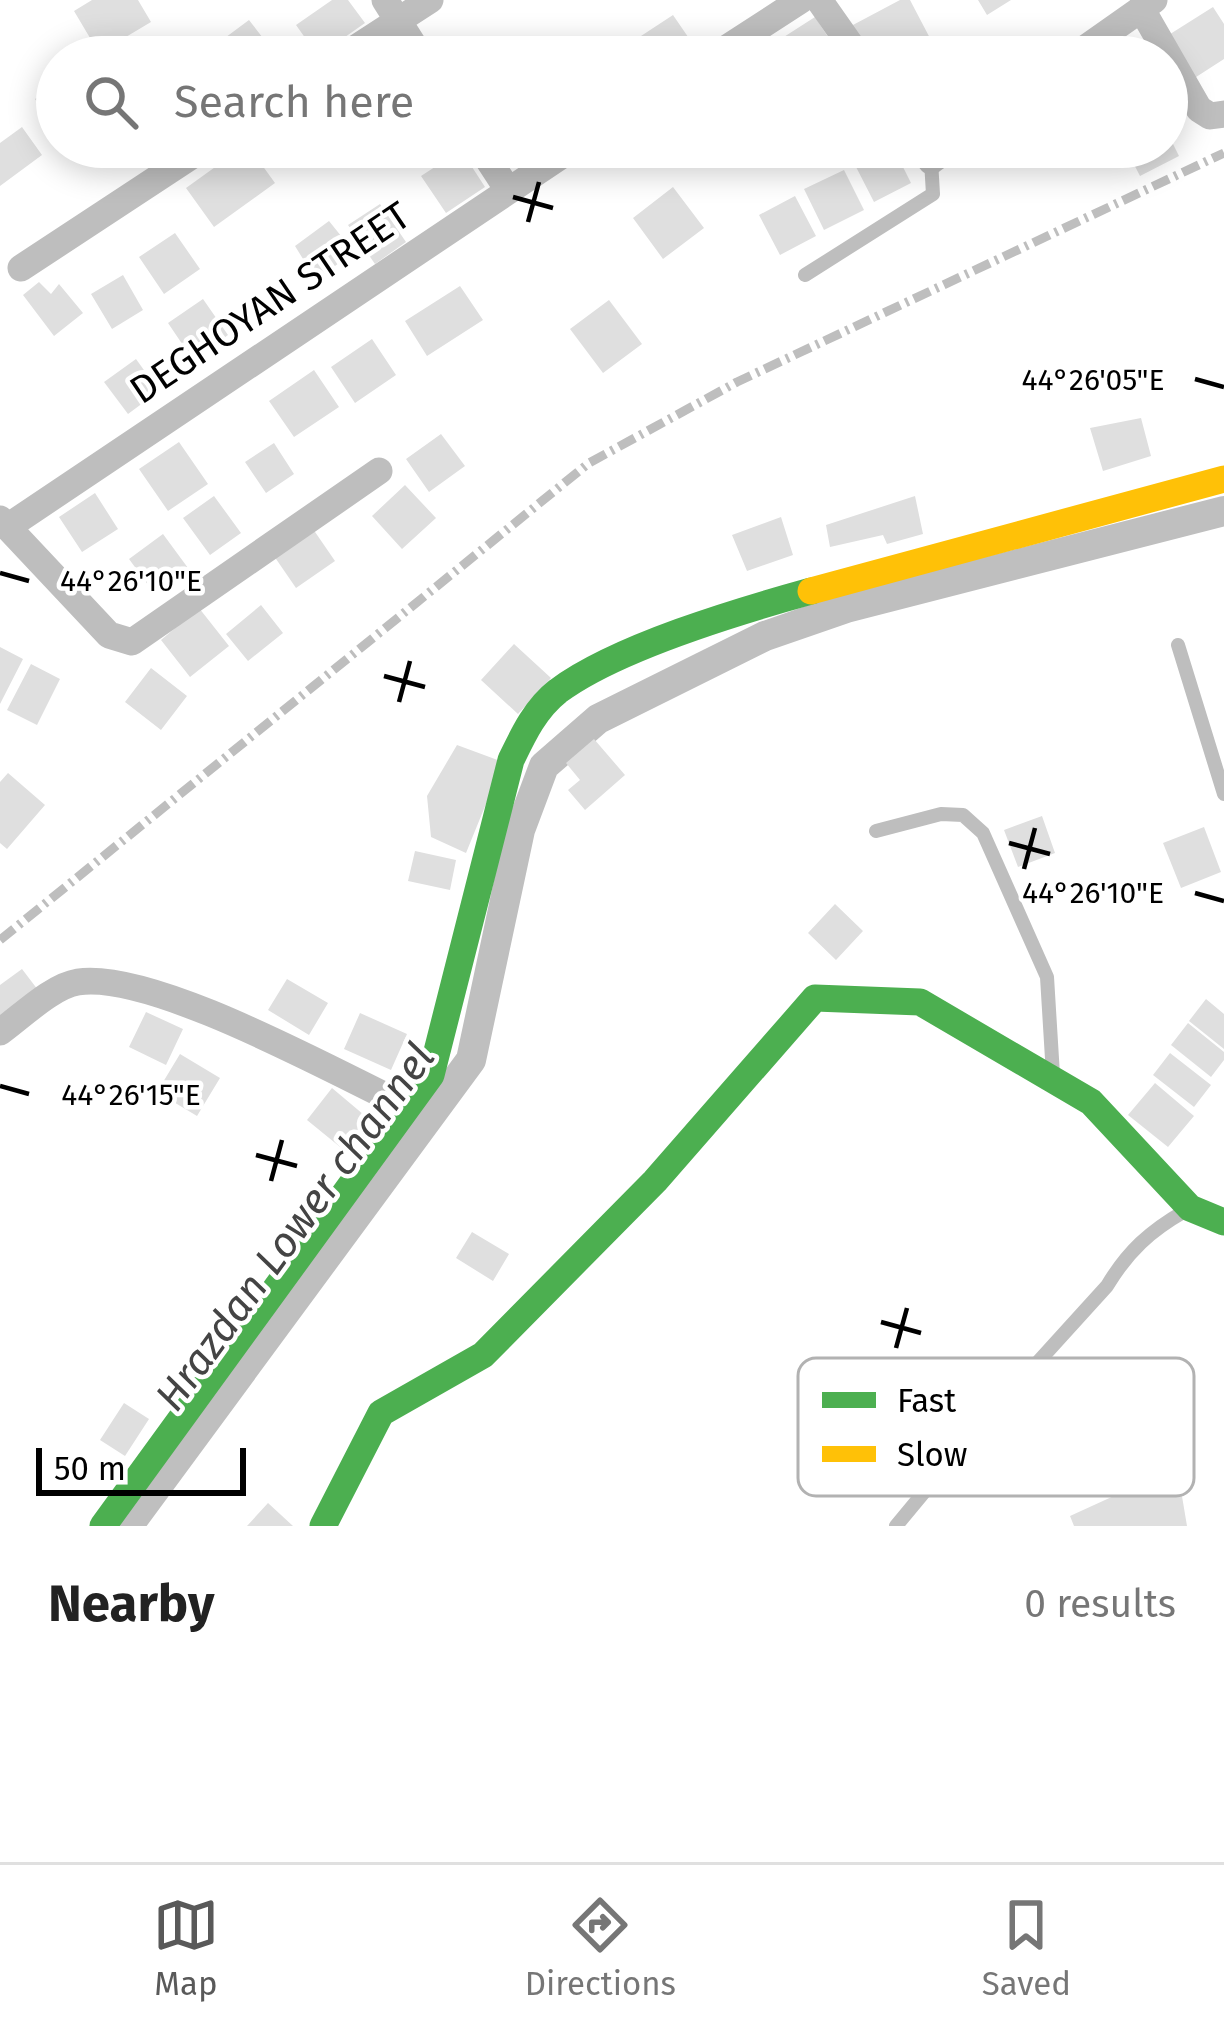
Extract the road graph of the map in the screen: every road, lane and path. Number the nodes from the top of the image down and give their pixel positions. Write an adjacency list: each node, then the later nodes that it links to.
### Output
1 (430, 0): 5 (street)
2 (801, 0): 8 (street)
3 (819, 0): 9 (street)
4 (1148, 4): 10 (street); 11 (street)
5 (391, 10): 6 (street); 7 (street)
6 (364, 36)
7 (408, 36)
8 (745, 36)
9 (844, 36)
10 (1103, 36)
11 (1164, 36)
12 (1188, 86): 13 (street)
13 (1224, 114)
14 (173, 168): 19 (street)
15 (494, 168): 18 (street)
16 (542, 168): 18 (street, DEGHOYAN STREET)
17 (934, 168): 20 (lane)
18 (508, 190): 23 (street, DEGHOYAN STREET)
19 (21, 268)
20 (805, 274)
21 (380, 471): 23 (street)
22 (1224, 479): 29 (street)
23 (5, 523)
24 (1178, 645): 25 (lane)
25 (1224, 794)
26 (876, 832): 28 (lane)
27 (0, 1032): 29 (street)
28 (1053, 1080): 30 (street); 35 (street)
29 (406, 1106): 34 (street)
30 (1190, 1208): 31 (street); 32 (lane)
31 (1224, 1222)
32 (1042, 1358)
33 (921, 1496): 36 (lane)
34 (103, 1526)
35 (323, 1526)
36 (896, 1526)

